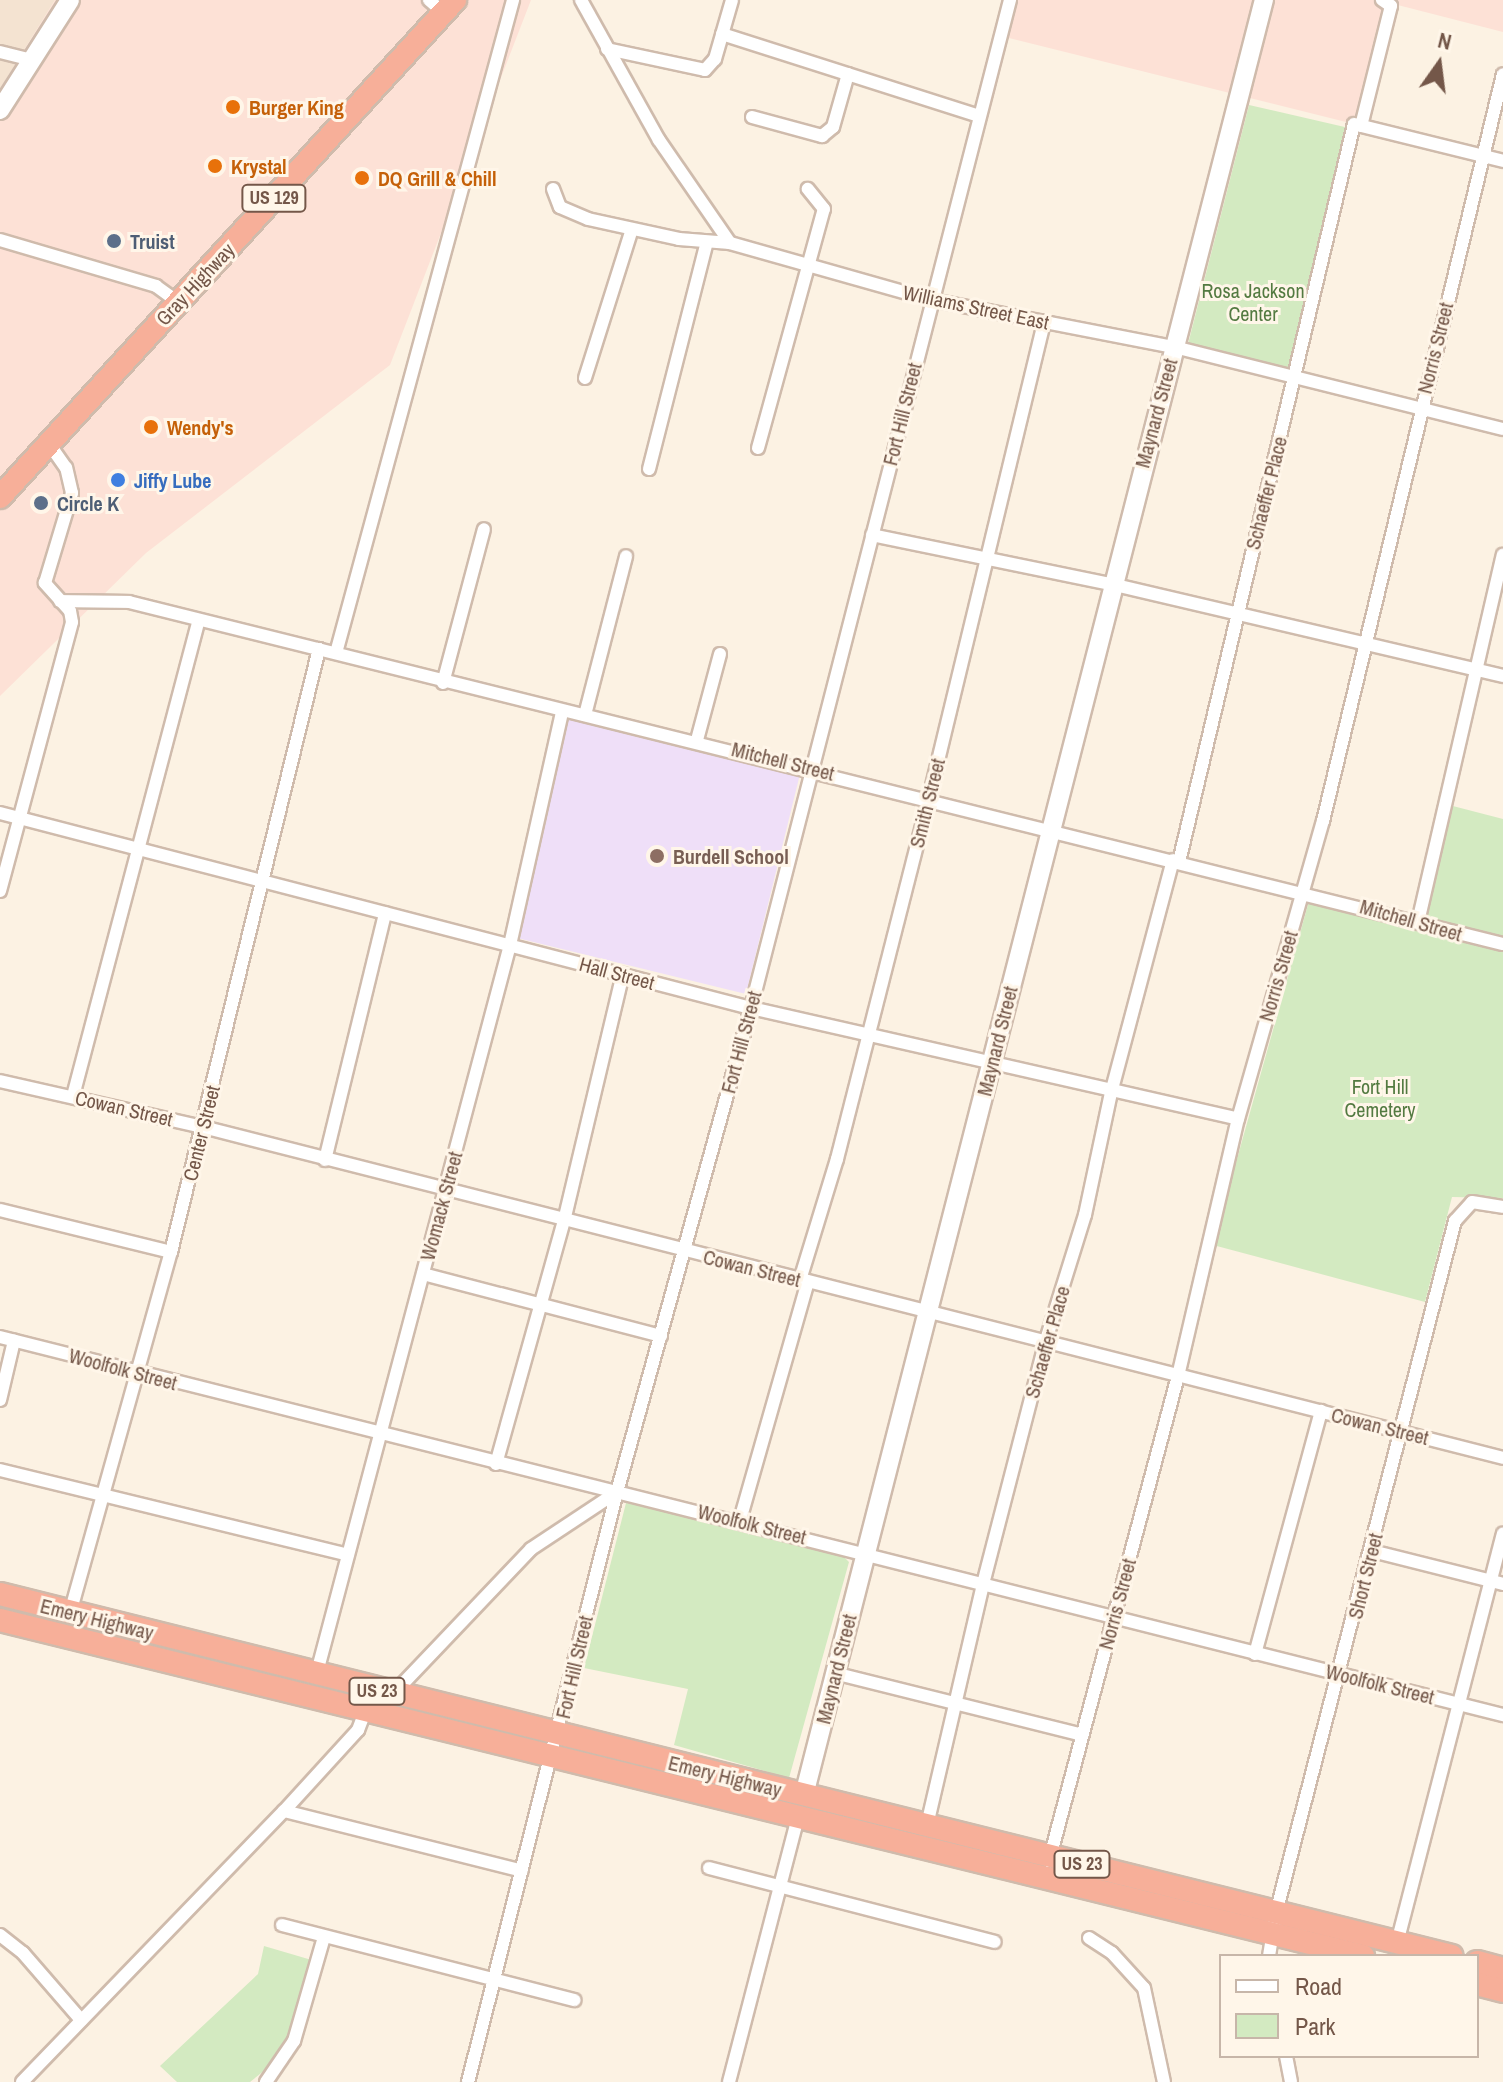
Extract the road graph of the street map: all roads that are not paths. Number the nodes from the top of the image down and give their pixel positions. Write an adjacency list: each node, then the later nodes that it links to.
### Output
1 (70, 0): 12 (street)
2 (513, 0): 51 (street)
3 (581, 0): 10 (street)
4 (732, 0): 9 (street)
5 (1010, 0): 16 (street, Fort Hill Street)
6 (1264, 0): 31 (street, Maynard Street)
7 (1382, 0): 18 (street, Schaeffer Place)
8 (442, 4): 29 (highway, Gray Highway / US 129)
9 (722, 34): 10 (street); 13 (street)
10 (607, 49): 26 (street)
11 (0, 52): 12 (street)
12 (31, 60): 15 (street)
13 (848, 74): 16 (street); 17 (street)
14 (1503, 74): 19 (street, Norris Street)
15 (0, 110)
16 (979, 116): 28 (street, Fort Hill Street)
17 (752, 117)
18 (1358, 125): 19 (street); 33 (street, Schaeffer Place)
19 (1483, 155): 20 (street); 34 (street, Norris Street)
20 (1503, 161)
21 (553, 189): 23 (street, Williams Street East)
22 (808, 189): 27 (street)
23 (632, 229): 25 (street, Williams Street East); 32 (street)
24 (0, 240): 29 (street)
25 (707, 242): 26 (street, Williams Street East); 38 (street)
26 (730, 243): 27 (street, Williams Street East)
27 (808, 266): 28 (street, Williams Street East); 37 (street)
28 (932, 300): 30 (street, Williams Street East); 41 (street, Fort Hill Street)
29 (178, 302): 36 (highway, Gray Highway / US 129)
30 (1044, 322): 31 (street, Williams Street East); 44 (street, Smith Street)
31 (1174, 347): 33 (street, Williams Street East); 45 (street, Maynard Street)
32 (585, 378)
33 (1294, 379): 34 (street, Williams Street East); 47 (street, Schaeffer Place)
34 (1420, 408): 35 (street, Williams Street East); 49 (street, Norris Street)
35 (1503, 429)
36 (48, 442): 39 (highway, Gray Highway / US 129); 46 (street)
37 (758, 448)
38 (649, 469)
39 (0, 497)
40 (484, 529): 55 (street)
41 (872, 535): 44 (street); 59 (street, Fort Hill Street)
42 (1503, 555): 53 (street)
43 (626, 556): 57 (street)
44 (989, 559): 45 (street); 60 (street, Smith Street)
45 (1111, 584): 47 (street); 63 (street, Maynard Street)
46 (60, 601): 48 (street, Mitchell Street); 62 (street)
47 (1237, 613): 49 (street); 65 (street, Schaeffer Place)
48 (199, 620): 50 (street, Mitchell Street); 64 (street)
49 (1362, 642): 53 (street); 68 (street, Norris Street)
50 (319, 649): 51 (street, Mitchell Street); 66 (street, Center Street)
51 (336, 653): 55 (street, Mitchell Street)
52 (720, 654): 58 (street)
53 (1478, 670): 54 (street); 70 (street)
54 (1503, 676)
55 (443, 683): 56 (street, Mitchell Street)
56 (562, 712): 57 (street, Mitchell Street); 72 (street, Womack Street)
57 (585, 715): 58 (street, Mitchell Street)
58 (697, 740): 59 (street, Mitchell Street)
59 (811, 768): 60 (street, Mitchell Street); 74 (street, Fort Hill Street)
60 (929, 798): 63 (street, Mitchell Street); 75 (street, Smith Street)
61 (0, 813): 62 (street, Hall Street)
62 (19, 818): 64 (street, Hall Street); 67 (street)
63 (1050, 829): 65 (street, Mitchell Street); 76 (street, Maynard Street)
64 (136, 848): 66 (street, Hall Street); 79 (street)
65 (1176, 861): 68 (street, Mitchell Street); 78 (street, Schaeffer Place)
66 (263, 881): 69 (street, Hall Street); 81 (street, Center Street)
67 (0, 891)
68 (1302, 893): 70 (street, Mitchell Street); 80 (street, Norris Street)
69 (385, 913): 72 (street, Hall Street); 82 (street)
70 (1418, 922): 71 (street, Mitchell Street)
71 (1503, 944)
72 (510, 945): 73 (street, Hall Street); 83 (street, Womack Street)
73 (623, 974): 74 (street, Hall Street); 86 (street)
74 (751, 1008): 75 (street, Hall Street); 87 (street, Fort Hill Street)
75 (868, 1035): 76 (street, Hall Street); 90 (street, Smith Street)
76 (992, 1065): 78 (street, Hall Street); 92 (street, Maynard Street)
77 (0, 1081): 79 (street, Cowan Street)
78 (1111, 1093): 80 (street, Hall Street); 95 (street, Schaeffer Place)
79 (73, 1096): 81 (street, Cowan Street)
80 (1238, 1119): 98 (street, Norris Street)
81 (203, 1127): 82 (street, Cowan Street); 88 (street, Center Street)
82 (325, 1160): 83 (street, Cowan Street)
83 (444, 1191): 86 (street, Cowan Street); 89 (street, Womack Street)
84 (1503, 1207): 101 (street, Short Street)
85 (0, 1210): 88 (street)
86 (564, 1221): 87 (street, Cowan Street); 91 (street)
87 (685, 1251): 90 (street, Cowan Street); 93 (street, Fort Hill Street)
88 (171, 1252): 97 (street, Center Street)
89 (423, 1274): 91 (street); 102 (street, Womack Street)
90 (804, 1281): 92 (street, Cowan Street); 108 (street, Smith Street)
91 (537, 1304): 93 (street); 104 (street)
92 (928, 1311): 95 (street, Cowan Street); 113 (street, Maynard Street)
93 (661, 1336): 106 (street, Fort Hill Street)
94 (0, 1337): 96 (street, Woolfolk Street)
95 (1046, 1340): 98 (street, Cowan Street); 116 (street, Schaeffer Place)
96 (14, 1341): 97 (street, Woolfolk Street); 99 (street)
97 (140, 1372): 102 (street, Woolfolk Street); 107 (street, Center Street)
98 (1178, 1376): 100 (street, Cowan Street); 119 (street, Norris Street)
99 (0, 1400)
100 (1321, 1411): 101 (street, Cowan Street); 121 (street)
101 (1402, 1430): 103 (street, Cowan Street); 112 (street, Short Street)
102 (379, 1435): 104 (street, Woolfolk Street); 114 (street, Womack Street)
103 (1503, 1458)
104 (496, 1464): 106 (street, Woolfolk Street)
105 (0, 1470): 107 (street)
106 (617, 1492): 108 (street, Woolfolk Street); 109 (street); 110 (street, Fort Hill Street)
107 (104, 1497): 114 (street); 118 (street, Center Street)
108 (740, 1520): 113 (street, Woolfolk Street)
109 (577, 1523): 110 (street); 125 (street)
110 (609, 1526): 132 (street, Fort Hill Street)
111 (1503, 1534): 115 (street)
112 (1372, 1551): 115 (street); 123 (street, Short Street)
113 (867, 1553): 116 (street, Woolfolk Street); 122 (street, Maynard Street)
114 (348, 1555): 124 (street, Womack Street)
115 (1497, 1583): 128 (street)
116 (983, 1584): 119 (street, Woolfolk Street); 127 (street, Schaeffer Place)
117 (0, 1594): 118 (highway, Emery Highway / US 23)
118 (70, 1613): 124 (highway, Emery Highway / US 23)
119 (1114, 1618): 121 (street, Woolfolk Street); 131 (street, Norris Street)
120 (0, 1620): 126 (highway, Emery Highway / US 23)
121 (1255, 1654): 123 (street, Woolfolk Street)
122 (834, 1673): 127 (street); 134 (street, Maynard Street)
123 (1340, 1674): 128 (street, Woolfolk Street); 141 (street, Short Street)
124 (317, 1676): 125 (highway, Emery Highway / US 23); 126 (street, Womack Street)
125 (393, 1694): 132 (highway, Emery Highway / US 23)
126 (311, 1699): 129 (highway, Emery Highway / US 23)
127 (954, 1703): 131 (street); 136 (street, Schaeffer Place)
128 (1461, 1705): 130 (street, Woolfolk Street); 147 (street)
129 (365, 1712): 133 (highway, Emery Highway / US 23); 135 (street)
130 (1503, 1715)
131 (1082, 1735): 137 (street, Norris Street)
132 (557, 1736): 133 (street, Fort Hill Street); 134 (highway, Emery Highway / US 23)
133 (551, 1758): 134 (highway, Emery Highway / US 23); 139 (street, Fort Hill Street)
134 (801, 1805): 136 (highway, Emery Highway / US 23); 137 (highway, Emery Highway / US 23); 140 (street, Maynard Street)
135 (284, 1811): 139 (street); 157 (street)
136 (927, 1825): 137 (highway, Emery Highway / US 23)
137 (1048, 1866): 141 (highway, Emery Highway / US 23)
138 (709, 1868): 140 (street)
139 (522, 1871): 153 (street, Fort Hill Street)
140 (780, 1887): 146 (street); 162 (street, Maynard Street)
141 (1274, 1923): 147 (highway, Emery Highway / US 23); 148 (street, Short Street); 149 (highway, Emery Highway / US 23)
142 (282, 1925): 144 (street)
143 (0, 1935): 157 (street)
144 (324, 1937): 153 (street); 160 (street)
145 (1089, 1938): 163 (street)
146 (995, 1942)
147 (1397, 1943): 150 (highway, Emery Highway / US 23)
148 (1269, 1954)
149 (1358, 1954)
150 (1444, 1954)
151 (1479, 1963): 152 (highway)
152 (1503, 1969)
153 (494, 1981): 156 (street); 161 (street, Fort Hill Street)
154 (1479, 1985): 155 (highway)
155 (1503, 1991)
156 (575, 2000)
157 (81, 2020): 159 (street)
158 (1286, 2058): 164 (street)
159 (22, 2082)
160 (266, 2082)
161 (468, 2082)
162 (729, 2082)
163 (1164, 2082)
164 (1291, 2082)

